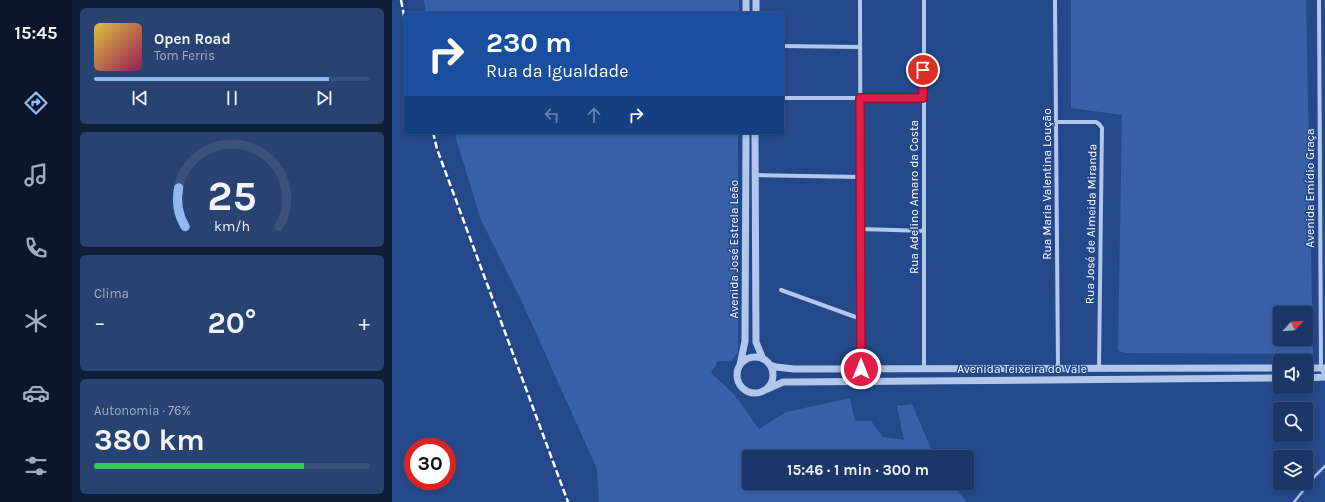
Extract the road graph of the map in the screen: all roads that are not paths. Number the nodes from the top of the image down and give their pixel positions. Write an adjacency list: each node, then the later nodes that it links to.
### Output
1 (746, 0): 7 (street)
2 (756, 0): 8 (street)
3 (860, 0): 10 (street)
4 (924, 0): 13 (street, Rua Adelino Amaro da Costa)
5 (1055, 0): 14 (street, Rua Maria Valentina Loução)
6 (1319, 0): 28 (street, Avenida Emídio Graça)
7 (746, 12)
8 (756, 12)
9 (784, 46): 10 (street)
10 (860, 46): 12 (street)
11 (784, 98): 12 (street)
12 (860, 98): 13 (street); 18 (street)
13 (923, 98): 20 (street, Rua Adelino Amaro da Costa)
14 (1057, 122): 26 (street, Rua José de Almeida Miranda); 31 (street, Rua Maria Valentina Loução)
15 (746, 134): 24 (street, Avenida José Estrela Leão)
16 (755, 134): 17 (street, Avenida José Estrela Leão)
17 (755, 175): 18 (street); 23 (street, Avenida José Estrela Leão)
18 (861, 177): 19 (street)
19 (861, 228): 20 (street); 22 (street)
20 (924, 231): 30 (street, Rua Adelino Amaro da Costa)
21 (781, 290): 22 (street)
22 (861, 319): 29 (street)
23 (763, 359): 24 (street); 25 (street)
24 (740, 365): 35 (street, Avenida Teixeira do Vale)
25 (770, 365): 29 (street, Avenida Teixeira do Vale); 35 (street)
26 (1099, 368): 27 (street, Avenida Teixeira do Vale); 31 (street, Avenida Teixeira do Vale)
27 (1273, 368)
28 (1323, 368): 32 (street, Avenida Emídio Graça)
29 (861, 369): 30 (street, Avenida Teixeira do Vale)
30 (924, 369): 31 (street, Avenida Teixeira do Vale)
31 (1058, 369)
32 (1325, 376): 33 (street)
33 (1313, 377)
34 (1273, 378): 35 (street, Avenida Teixeira do Vale)
35 (765, 390)

